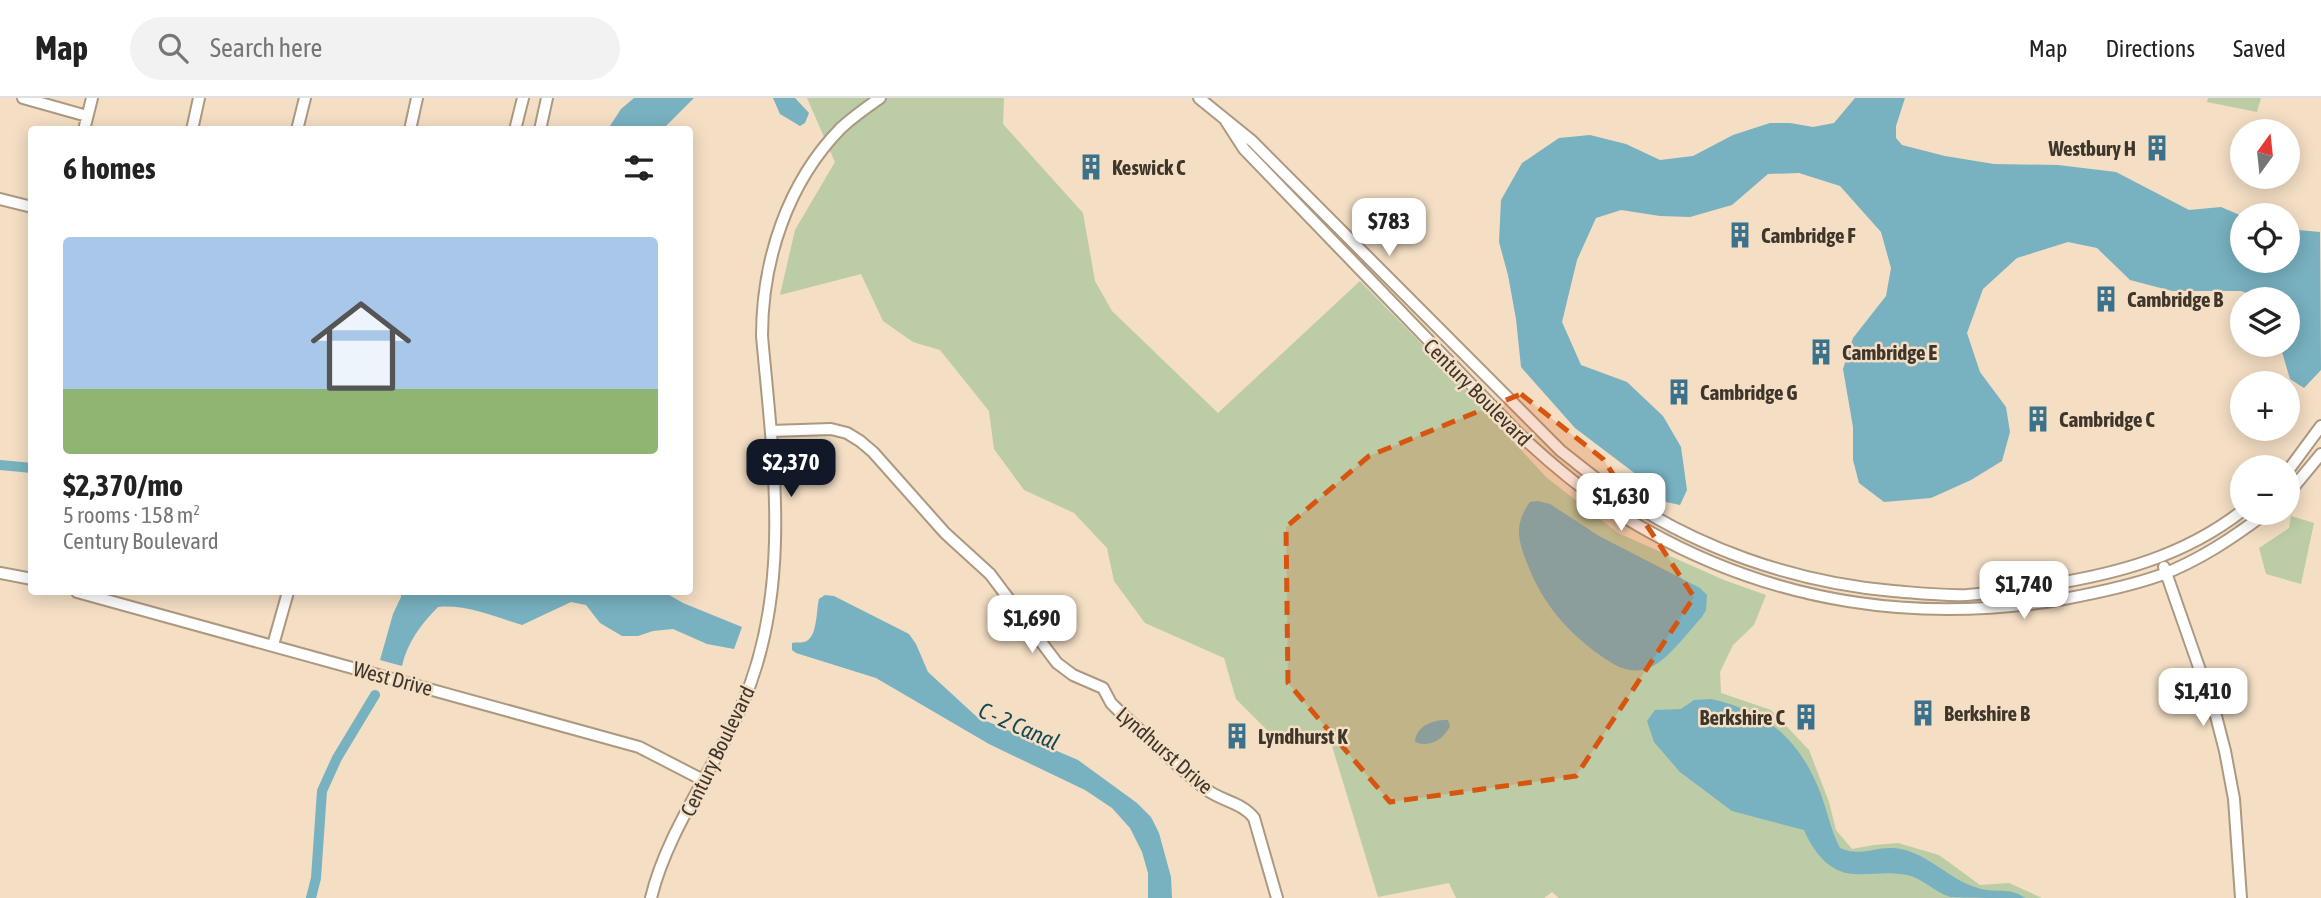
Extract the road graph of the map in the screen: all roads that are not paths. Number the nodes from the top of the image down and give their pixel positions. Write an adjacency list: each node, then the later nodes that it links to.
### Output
1 (23, 98): 10 (street)
2 (92, 98): 10 (street)
3 (199, 98): 13 (street)
4 (306, 98): 14 (street)
5 (417, 98): 15 (street)
6 (523, 98): 16 (street)
7 (547, 98): 17 (street)
8 (880, 98): 21 (street, Century Boulevard)
9 (1199, 98): 11 (street, Century Boulevard)
10 (87, 116): 12 (street)
11 (1226, 121): 27 (street, Century Boulevard); 29 (street, Century Boulevard)
12 (85, 126)
13 (193, 126)
14 (299, 126)
15 (411, 126)
16 (516, 126)
17 (541, 126)
18 (0, 200): 19 (street)
19 (28, 206)
20 (2321, 426): 23 (street)
21 (771, 432): 34 (street, Century Boulevard); 36 (street, Lyndhurst Drive)
22 (2321, 454): 24 (street)
23 (2300, 455)
24 (2300, 479)
25 (2230, 519): 27 (street, Century Boulevard)
26 (2249, 525): 29 (street, Century Boulevard)
27 (2160, 558): 29 (street)
28 (0, 573): 30 (street)
29 (2166, 573): 37 (street)
30 (28, 578)
31 (87, 595): 33 (street, West Drive)
32 (287, 595): 33 (street)
33 (273, 645): 34 (street, West Drive)
34 (703, 780): 35 (street, Century Boulevard)
35 (651, 896)
36 (1277, 898)
37 (2241, 898)

